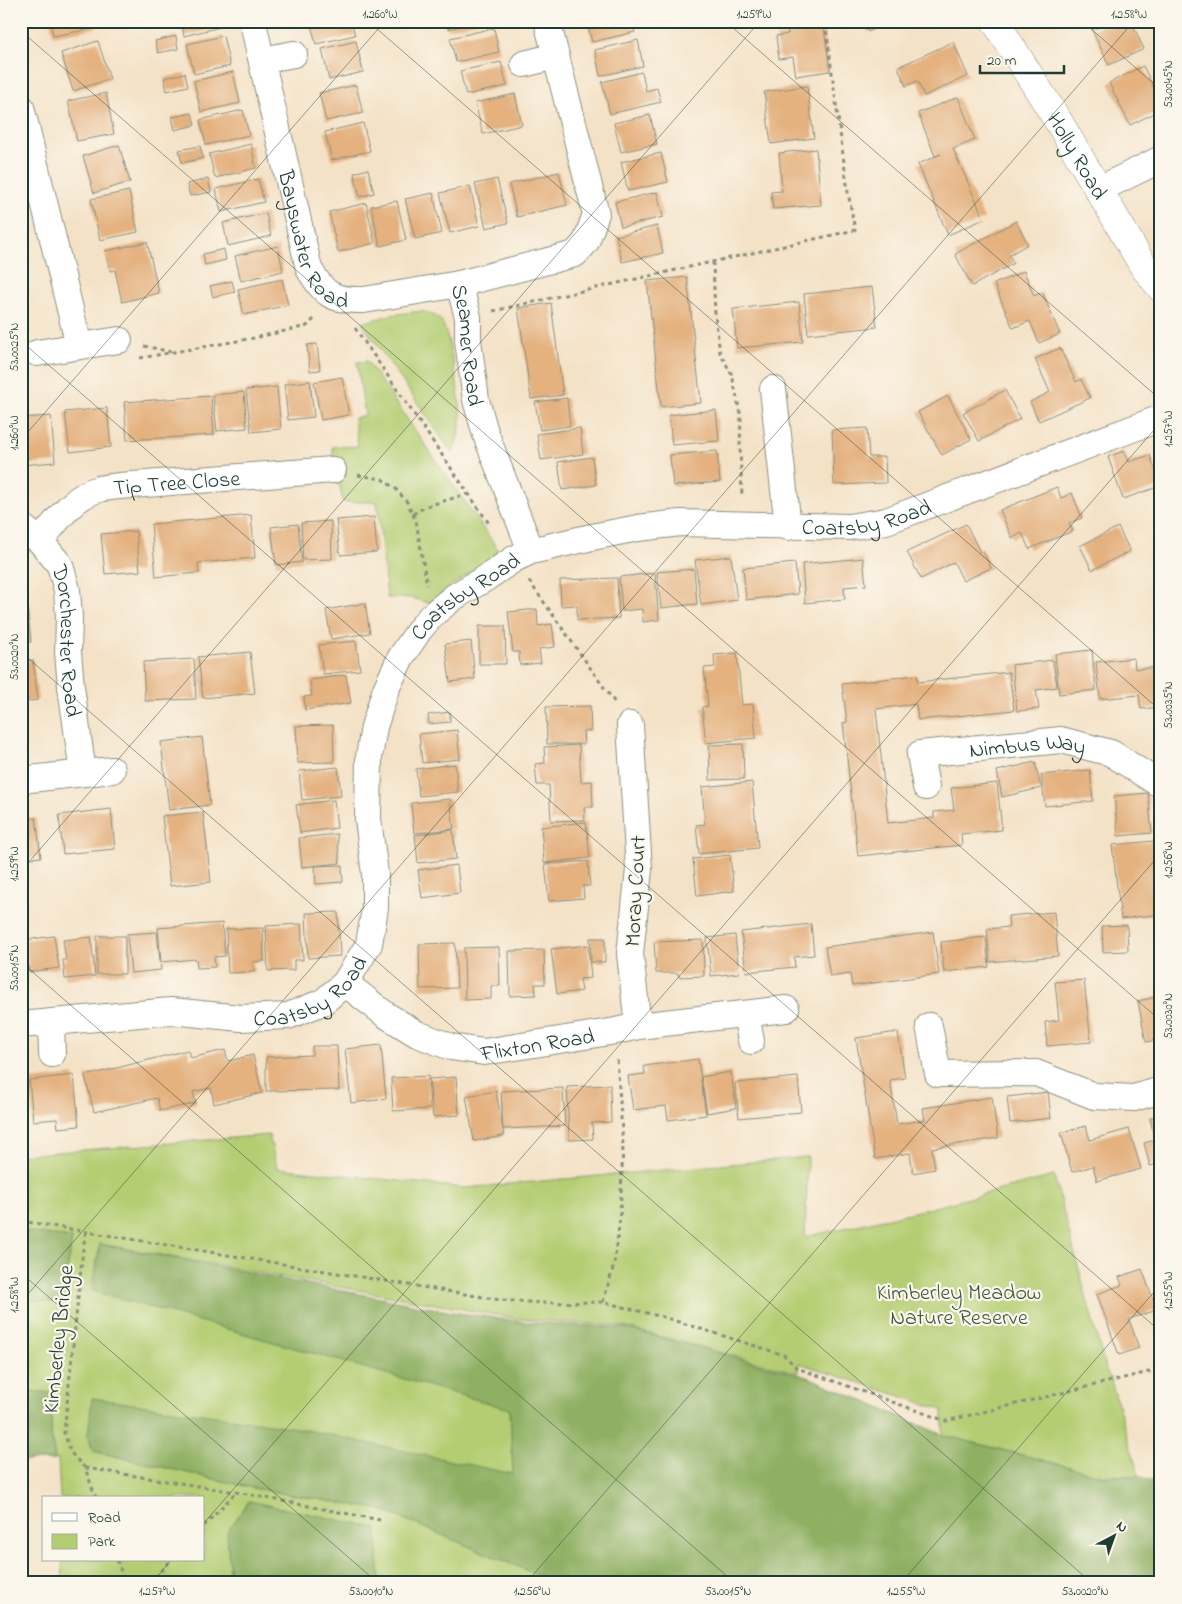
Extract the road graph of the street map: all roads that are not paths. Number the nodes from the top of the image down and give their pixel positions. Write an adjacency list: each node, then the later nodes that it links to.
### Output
1 (547, 21): 5 (street, Seamer Road)
2 (996, 21): 10 (street, Holly Road)
3 (253, 23): 6 (street, Bayswater Road)
4 (294, 54): 6 (street)
5 (556, 56): 7 (street); 11 (street, Seamer Road)
6 (262, 60): 11 (street, Bayswater Road)
7 (524, 64)
8 (21, 106): 14 (street)
9 (1161, 159): 10 (street)
10 (1098, 190): 12 (street, Holly Road)
11 (459, 284): 21 (street, Seamer Road)
12 (1161, 288)
13 (119, 340): 14 (street)
14 (79, 346): 15 (street)
15 (37, 353)
16 (773, 389): 19 (street)
17 (1161, 418): 19 (street, Coatsby Road)
18 (334, 470): 20 (street, Tip Tree Close)
19 (788, 527): 21 (street, Coatsby Road)
20 (31, 533): 24 (street, Dorchester Road)
21 (523, 555): 28 (street, Coatsby Road)
22 (630, 725): 34 (street, Moray Court)
23 (112, 770): 24 (street)
24 (83, 773): 25 (street)
25 (21, 780)
26 (1161, 785): 27 (street, Nimbus Way)
27 (926, 787)
28 (346, 983): 31 (street, Coatsby Road); 34 (street, Flixton Road)
29 (786, 1009): 30 (street, Flixton Road)
30 (746, 1014): 34 (street, Flixton Road); 35 (street)
31 (51, 1022): 32 (street, Coatsby Road); 36 (street)
32 (21, 1025)
33 (929, 1026): 37 (street)
34 (627, 1028)
35 (751, 1041)
36 (52, 1054)
37 (1161, 1090)

